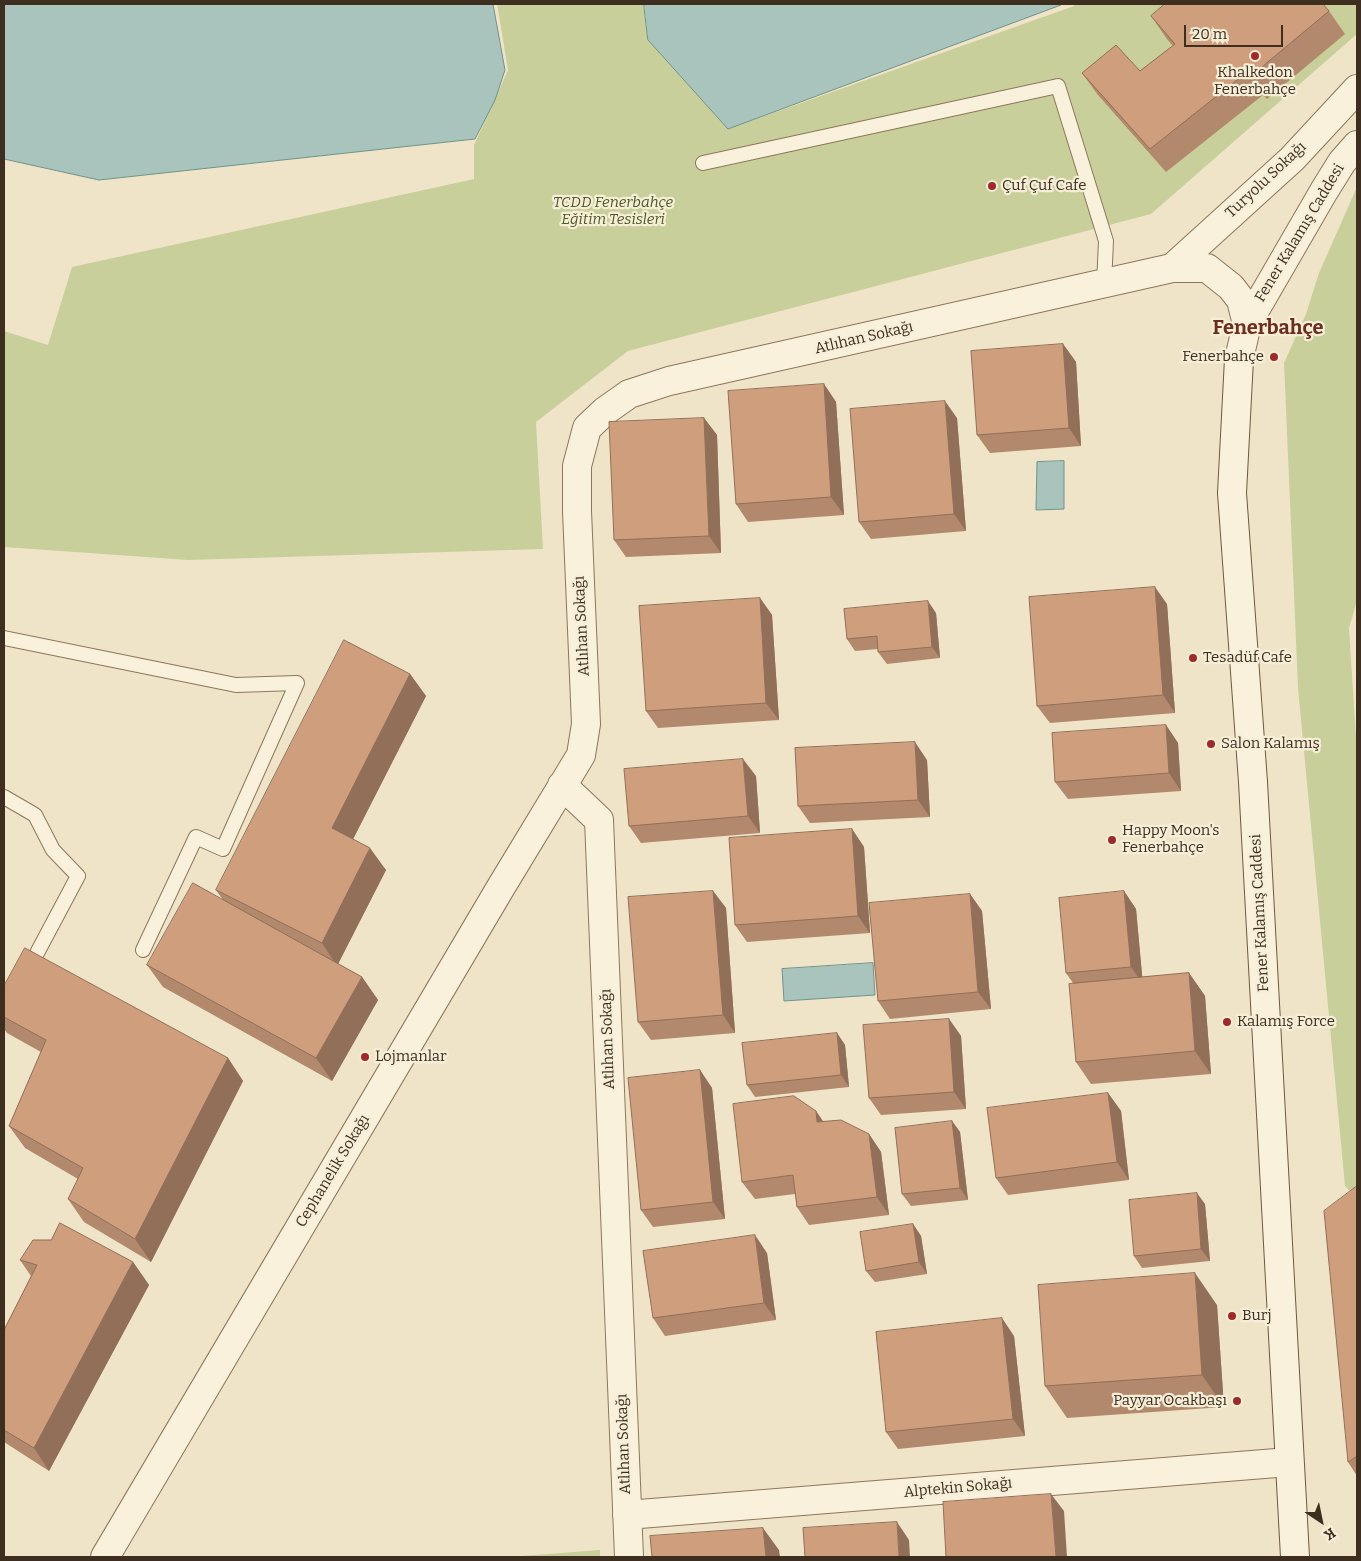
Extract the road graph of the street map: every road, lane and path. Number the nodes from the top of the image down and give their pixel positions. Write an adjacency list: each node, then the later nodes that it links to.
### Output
1 (1357, 89): 4 (street, Turyolu Sokağı)
2 (1357, 145): 6 (street, Fener Kalamış Caddesi)
3 (703, 163): 5 (lane)
4 (1172, 268): 5 (street, Atlıhan Sokağı); 6 (street, Atlıhan Sokağı)
5 (1104, 284): 9 (street, Atlıhan Sokağı)
6 (1247, 324): 7 (street, Atlıhan Sokağı)
7 (1239, 359): 13 (street, Fener Kalamış Caddesi)
8 (4, 638): 11 (lane)
9 (562, 785): 14 (street, Atlıhan Sokağı); 15 (street, Cephanelik Sokağı)
10 (4, 797): 12 (lane)
11 (143, 950)
12 (22, 980)
13 (1289, 1462): 14 (street, Alptekin Sokağı); 17 (street, Fener Kalamış Caddesi)
14 (627, 1514): 16 (street, Atlıhan Sokağı)
15 (105, 1557)
16 (629, 1557)
17 (1295, 1557)

